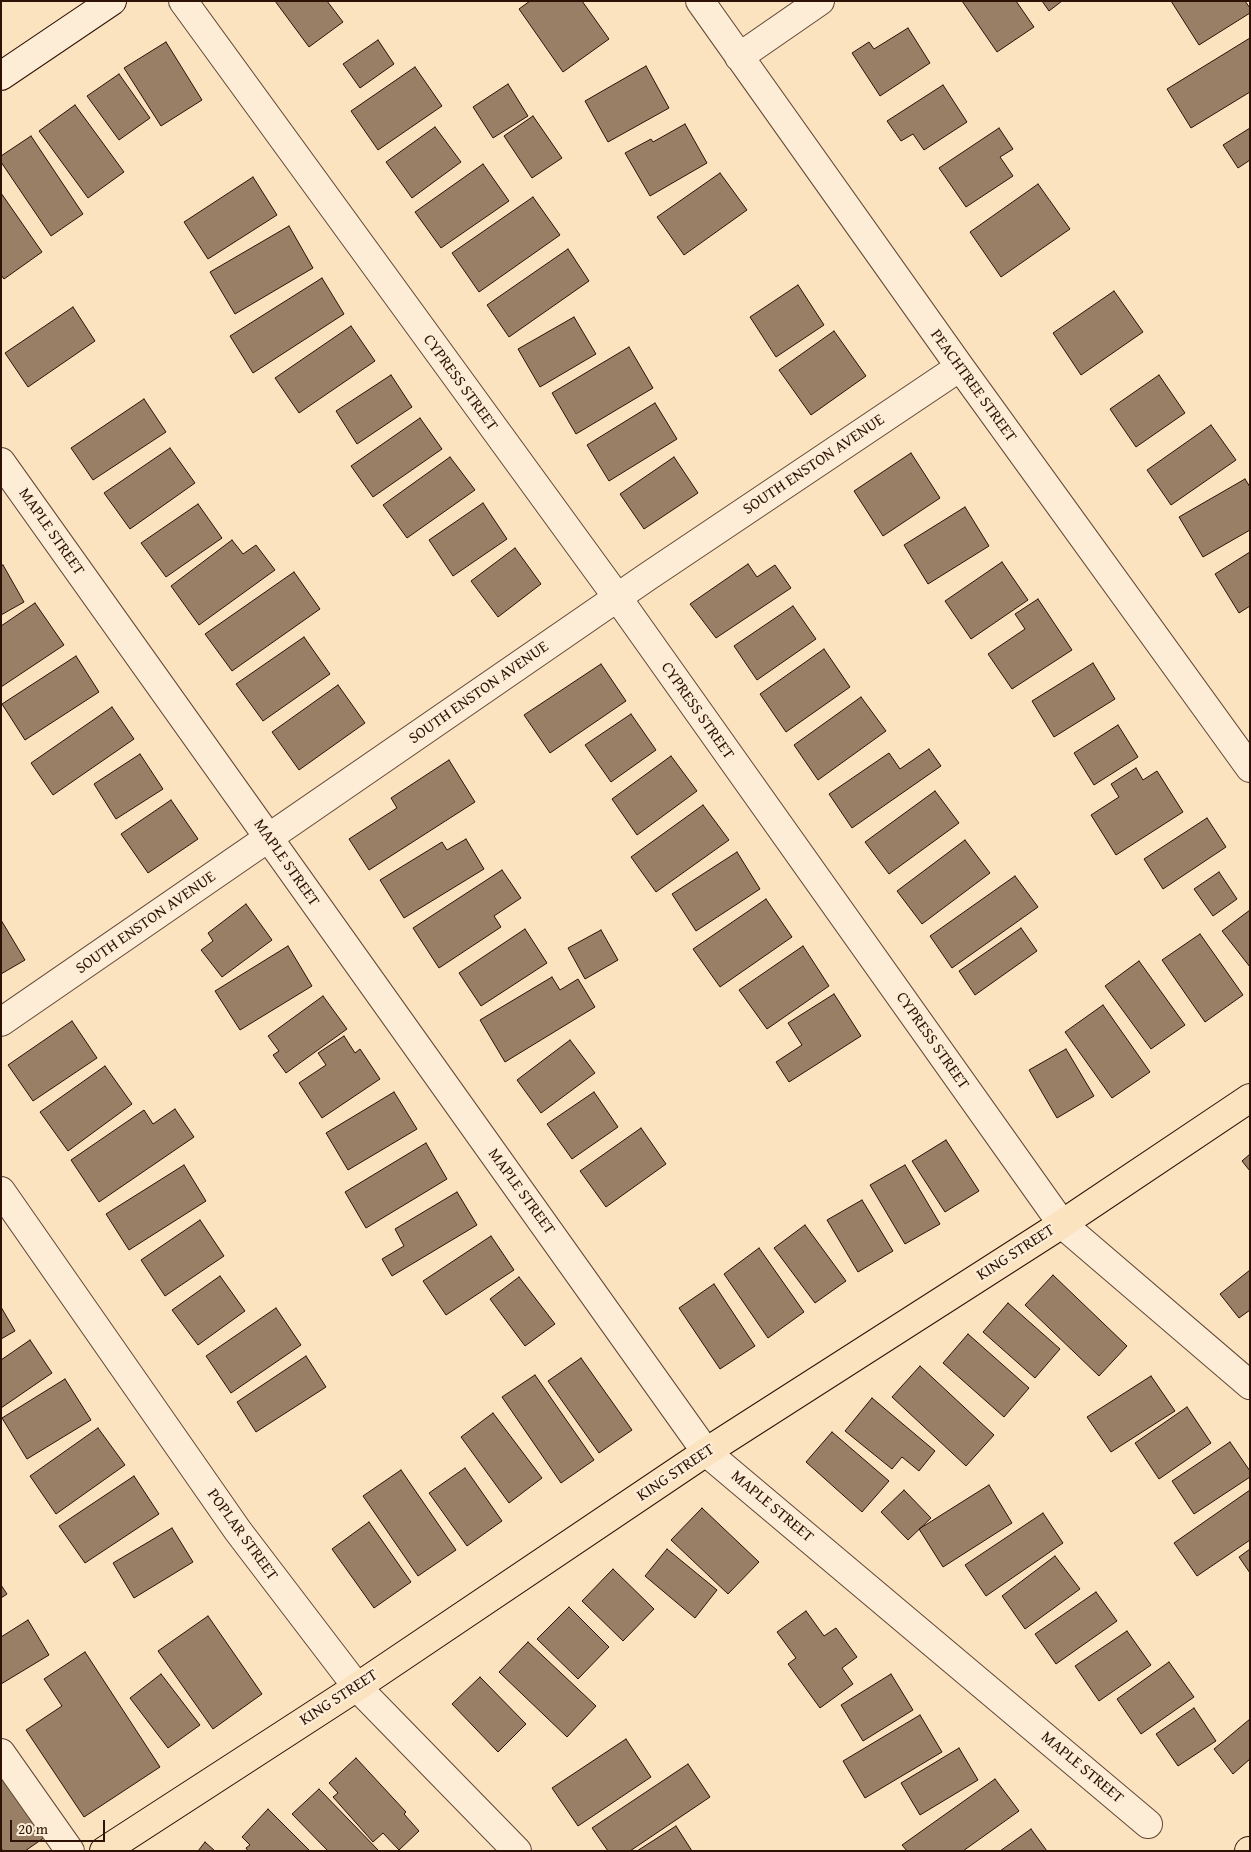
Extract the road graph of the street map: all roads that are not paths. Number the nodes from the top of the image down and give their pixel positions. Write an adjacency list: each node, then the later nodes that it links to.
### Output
1 (112, 1): 6 (street)
2 (183, 1): 9 (street, CYPRESS STREET)
3 (700, 1): 5 (street, PEACHTREE STREET)
4 (820, 1): 5 (street)
5 (739, 57): 7 (street, PEACHTREE STREET)
6 (1, 76)
7 (960, 367): 9 (street, SOUTH ENSTON AVENUE); 10 (street, PEACHTREE STREET)
8 (1, 462): 11 (street, MAPLE STREET)
9 (617, 598): 11 (street, SOUTH ENSTON AVENUE); 15 (street, CYPRESS STREET)
10 (1250, 768)
11 (269, 838): 12 (street, SOUTH ENSTON AVENUE); 17 (street, MAPLE STREET)
12 (1, 1022)
13 (1250, 1098): 15 (main road, KING STREET)
14 (1, 1191): 18 (street, POPLAR STREET)
15 (1062, 1224): 16 (street, CYPRESS STREET); 17 (main road, KING STREET)
16 (1250, 1385)
17 (706, 1452): 18 (main road, KING STREET); 20 (street, MAPLE STREET)
18 (357, 1688): 22 (main road, KING STREET); 23 (street, POPLAR STREET)
19 (1, 1753): 21 (street)
20 (1148, 1824)
21 (70, 1851)
22 (104, 1851)
23 (517, 1851)

